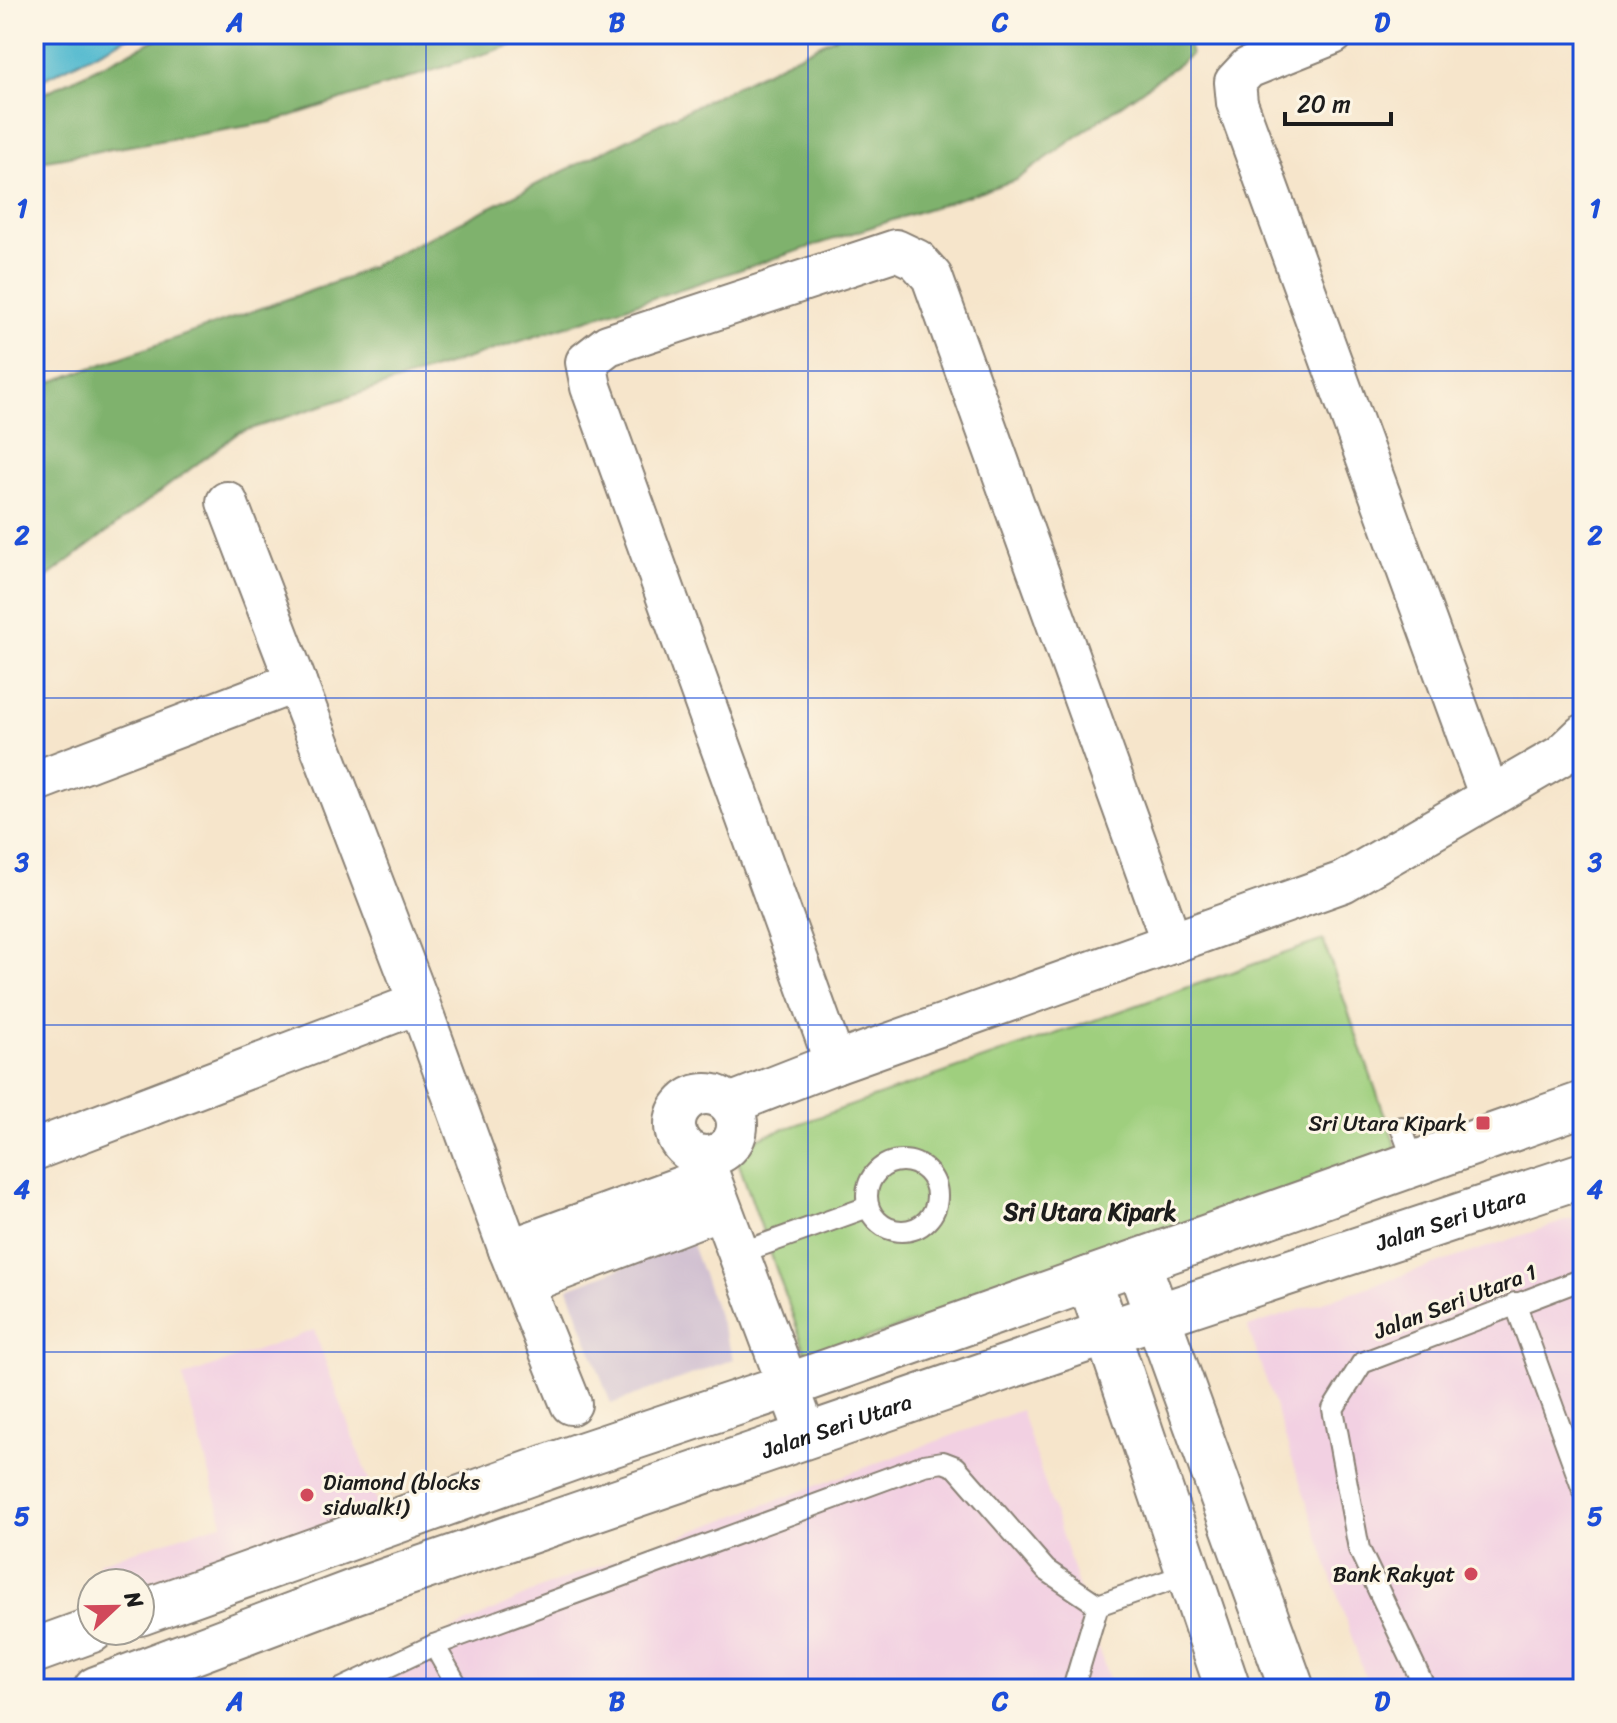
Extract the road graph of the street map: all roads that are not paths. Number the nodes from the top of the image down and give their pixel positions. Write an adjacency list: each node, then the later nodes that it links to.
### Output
1 (1333, 34): 6 (street)
2 (227, 502): 3 (street)
3 (296, 682): 5 (street); 8 (street)
4 (1583, 735): 6 (street)
5 (34, 782)
6 (1490, 797): 7 (street)
7 (1172, 943): 9 (street); 9 (street)
8 (419, 1003): 11 (street); 17 (street)
9 (835, 1063): 13 (street)
10 (1583, 1104): 16 (main road)
11 (37, 1149)
12 (1583, 1175): 21 (main road, Jalan Seri Utara)
13 (710, 1180): 15 (street); 17 (street)
14 (868, 1207): 15 (lane)
15 (737, 1254): 23 (street)
16 (1138, 1263): 18 (main road); 21 (main road)
17 (516, 1267): 24 (street)
18 (1089, 1279): 22 (main road); 23 (main road)
19 (1583, 1279): 20 (lane, Jalan Seri Utara 1)
20 (1515, 1303): 26 (lane); 39 (lane, Jalan Seri Utara 1)
21 (1156, 1317): 22 (main road, Jalan Seri Utara); 38 (main road)
22 (1106, 1333): 25 (main road, Jalan Seri Utara); 27 (main road)
23 (787, 1386): 25 (street); 29 (main road)
24 (571, 1404)
25 (807, 1436): 33 (main road, Jalan Seri Utara)
26 (1582, 1483)
27 (1190, 1573): 28 (lane); 37 (main road)
28 (1098, 1605): 31 (lane); 36 (lane)
29 (156, 1607)
30 (76, 1636): 32 (main road)
31 (434, 1645): 34 (lane); 35 (lane)
32 (34, 1651)
33 (96, 1689)
34 (341, 1689)
35 (459, 1689)
36 (1073, 1689)
37 (1228, 1689)
38 (1292, 1689)
39 (1429, 1689)

